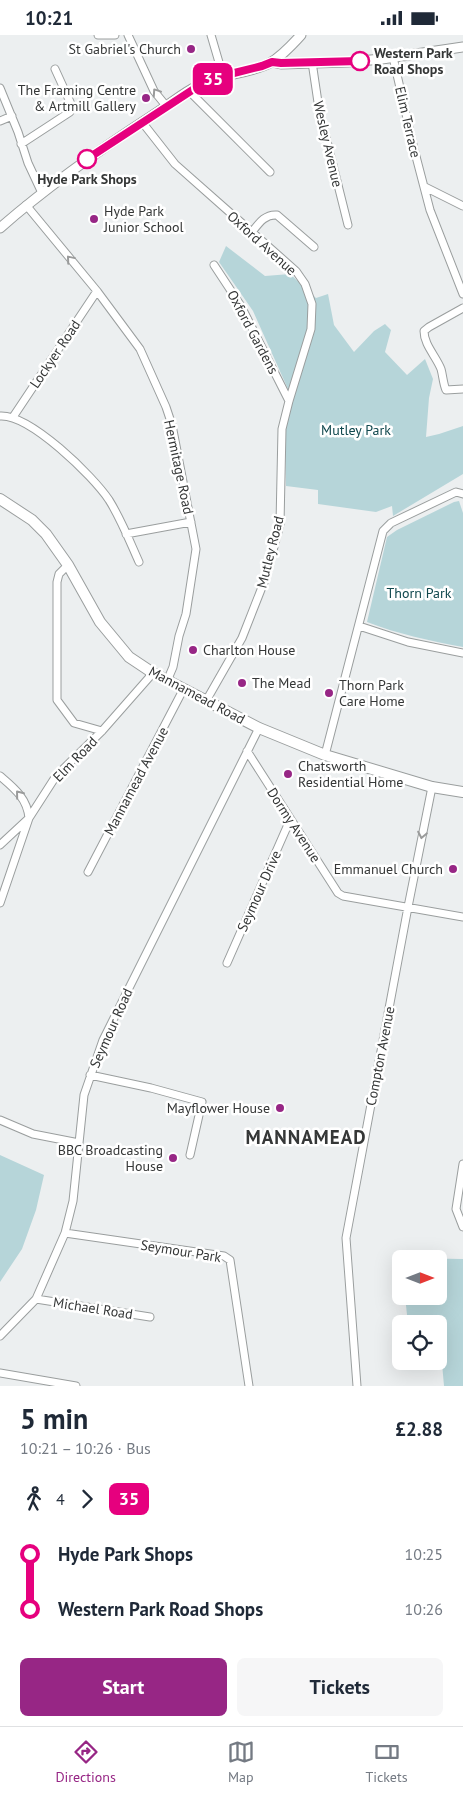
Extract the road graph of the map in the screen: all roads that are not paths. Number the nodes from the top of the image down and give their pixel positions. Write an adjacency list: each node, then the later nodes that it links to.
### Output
1 (98, 35): 2 (street)
2 (115, 35)
3 (128, 35): 14 (street, one-way to 3)
4 (211, 35): 11 (street)
5 (301, 35): 8 (street)
6 (463, 47): 7 (street)
7 (394, 57): 9 (street); 20 (street, Elim Terrace)
8 (272, 62): 9 (street); 11 (street)
9 (312, 62): 24 (street, Wesley Avenue)
10 (55, 69): 18 (street)
11 (222, 76): 13 (street)
12 (0, 88): 15 (street)
13 (189, 91): 14 (street); 19 (street)
14 (167, 107): 17 (street)
15 (12, 116): 16 (street); 18 (street)
16 (0, 121)
17 (142, 122): 21 (street); 26 (street, Oxford Avenue)
18 (22, 143): 21 (street)
19 (270, 172)
20 (425, 187): 23 (street); 30 (street, Elim Terrace)
21 (42, 193): 22 (street)
22 (26, 205): 25 (street); 29 (street, Hermitage Road, one-way to 22)
23 (463, 206)
24 (348, 225)
25 (0, 229)
26 (252, 232): 27 (street); 33 (street, Oxford Avenue)
27 (314, 247)
28 (214, 265): 34 (street, Oxford Gardens)
29 (97, 291): 36 (street, Lockyer Road); 39 (street, Hermitage Road)
30 (463, 294)
31 (463, 309): 32 (street)
32 (463, 389)
33 (292, 391): 34 (street, Mutley Road)
34 (289, 401): 48 (street, Mutley Road)
35 (0, 416): 36 (street)
36 (13, 417): 40 (street)
37 (463, 494): 43 (street)
38 (0, 499): 42 (main road, Mannamead Road)
39 (191, 522): 40 (street); 46 (street, Hermitage Road)
40 (126, 533): 41 (street)
41 (139, 562)
42 (68, 565): 45 (main road, Mannamead Road); 50 (street)
43 (359, 626): 44 (street); 52 (street)
44 (463, 653)
45 (153, 673): 46 (main road, Mannamead Road); 50 (street, Elm Road)
46 (167, 681): 47 (main road, Mannamead Road)
47 (183, 690): 48 (main road, Mannamead Road); 59 (street, Mannamead Avenue)
48 (206, 701): 49 (main road, Mannamead Road)
49 (259, 728): 51 (street, Seymour Road); 52 (main road, Mannamead Road)
50 (102, 731): 56 (street, Elm Road)
51 (247, 751): 57 (street, Dormy Avenue); 64 (street, Seymour Road)
52 (325, 755): 54 (main road, Mannamead Road)
53 (0, 776): 56 (street, one-way to 53)
54 (432, 787): 55 (main road, Mannamead Road); 61 (street, Compton Avenue, one-way to 61)
55 (463, 791)
56 (29, 818): 58 (street, Elm Road); 60 (street)
57 (290, 819): 61 (street, Dormy Avenue); 63 (street, Seymour Drive)
58 (0, 845)
59 (88, 872)
60 (0, 903)
61 (408, 907): 62 (street, Dormy Avenue); 77 (street, Compton Avenue)
62 (463, 917)
63 (227, 963)
64 (90, 1075): 66 (street, Seymour Road); 67 (street)
65 (0, 1120): 66 (street)
66 (79, 1143): 70 (street, Seymour Road)
67 (190, 1155)
68 (463, 1164): 69 (street)
69 (463, 1227)
70 (65, 1233): 71 (street, Seymour Road); 76 (street, Seymour Park)
71 (36, 1299): 72 (street, Michael Road); 73 (street, Seymour Road)
72 (150, 1317)
73 (0, 1336)
74 (0, 1373): 75 (street)
75 (76, 1386)
76 (250, 1386)
77 (357, 1386)

